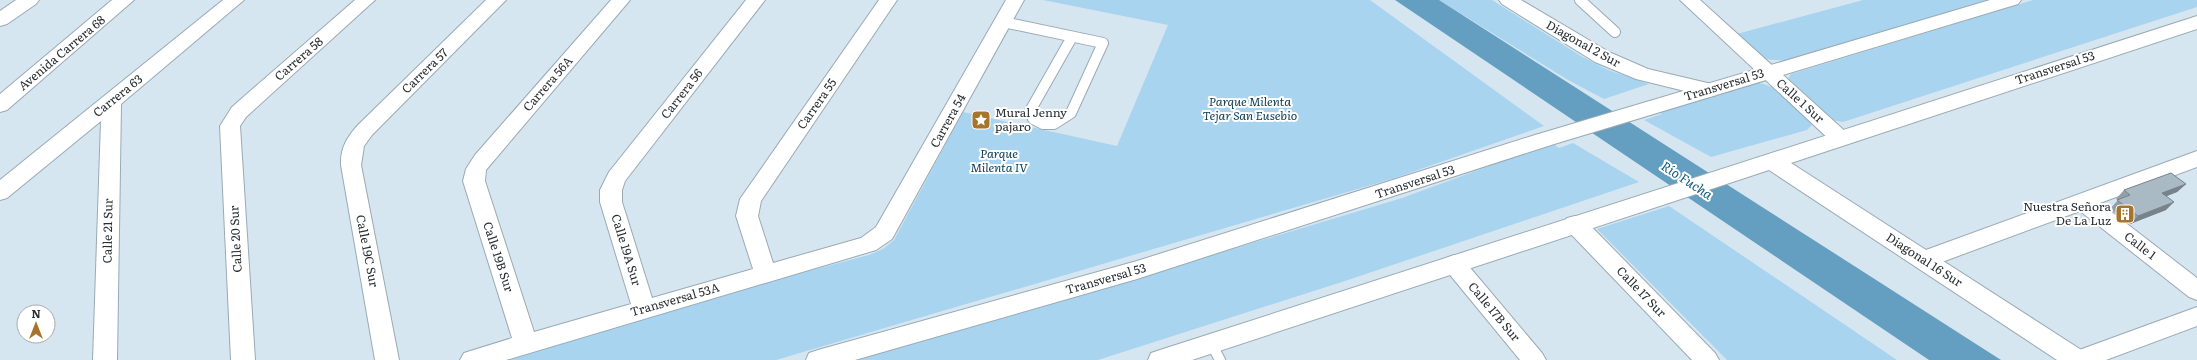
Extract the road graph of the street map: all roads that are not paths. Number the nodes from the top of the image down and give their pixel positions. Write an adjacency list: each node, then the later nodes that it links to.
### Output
1 (29, 0): 14 (street)
2 (124, 0): 22 (street, Avenida Carrera 68)
3 (235, 0): 21 (street, Carrera 63)
4 (366, 0): 23 (street, Carrera 58)
5 (497, 0): 25 (street, Carrera 57)
6 (621, 0): 28 (street, Carrera 56A)
7 (756, 0): 29 (street, Carrera 56)
8 (888, 0): 36 (street, Carrera 55)
9 (1015, 0): 15 (street, Carrera 54)
10 (1508, 0): 20 (street, Diagonal 2 Sur)
11 (1580, 0): 17 (lane)
12 (1689, 0): 19 (street, Calle 1 Sur)
13 (2010, 0): 19 (street, Transversal 53)
14 (0, 20)
15 (1003, 22): 18 (lane); 33 (street, Carrera 54)
16 (2197, 22): 24 (street, Transversal 53)
17 (1615, 32)
18 (1072, 37): 18 (lane)
19 (1768, 72): 20 (street, Transversal 53); 24 (street, Calle 1 Sur)
20 (1709, 90): 46 (street, Transversal 53)
21 (111, 102): 30 (street, Carrera 63); 42 (street, Calle 21 Sur)
22 (0, 105)
23 (234, 118): 43 (street, Calle 20 Sur)
24 (1840, 138): 27 (street, Transversal 53)
25 (354, 142): 44 (street, Calle 19C Sur)
26 (2197, 159): 31 (street)
27 (1770, 160): 32 (street, Transversal 53); 34 (street, Diagonal 16 Sur)
28 (476, 169): 40 (street, Calle 19B Sur)
29 (611, 190): 38 (street, Calle 19A Sur)
30 (0, 192)
31 (2083, 201): 34 (street); 37 (street, Calle 1)
32 (1575, 224): 35 (street, Transversal 53); 49 (street, Calle 17 Sur)
33 (878, 240): 36 (street, Transversal 53A)
34 (1923, 260): 50 (street, Diagonal 16 Sur)
35 (1454, 264): 41 (street, Transversal 53); 48 (street, Calle 17B Sur)
36 (766, 274): 38 (street, Transversal 53A)
37 (2197, 291)
38 (644, 310): 40 (street, Transversal 53A)
39 (2197, 316): 50 (street)
40 (526, 344): 45 (street, Transversal 53A)
41 (1215, 351): 47 (street, Transversal 53)
42 (105, 360)
43 (243, 360)
44 (387, 360)
45 (472, 360)
46 (818, 360)
47 (1160, 360)
48 (1534, 360)
49 (1707, 360)
50 (2078, 360)

